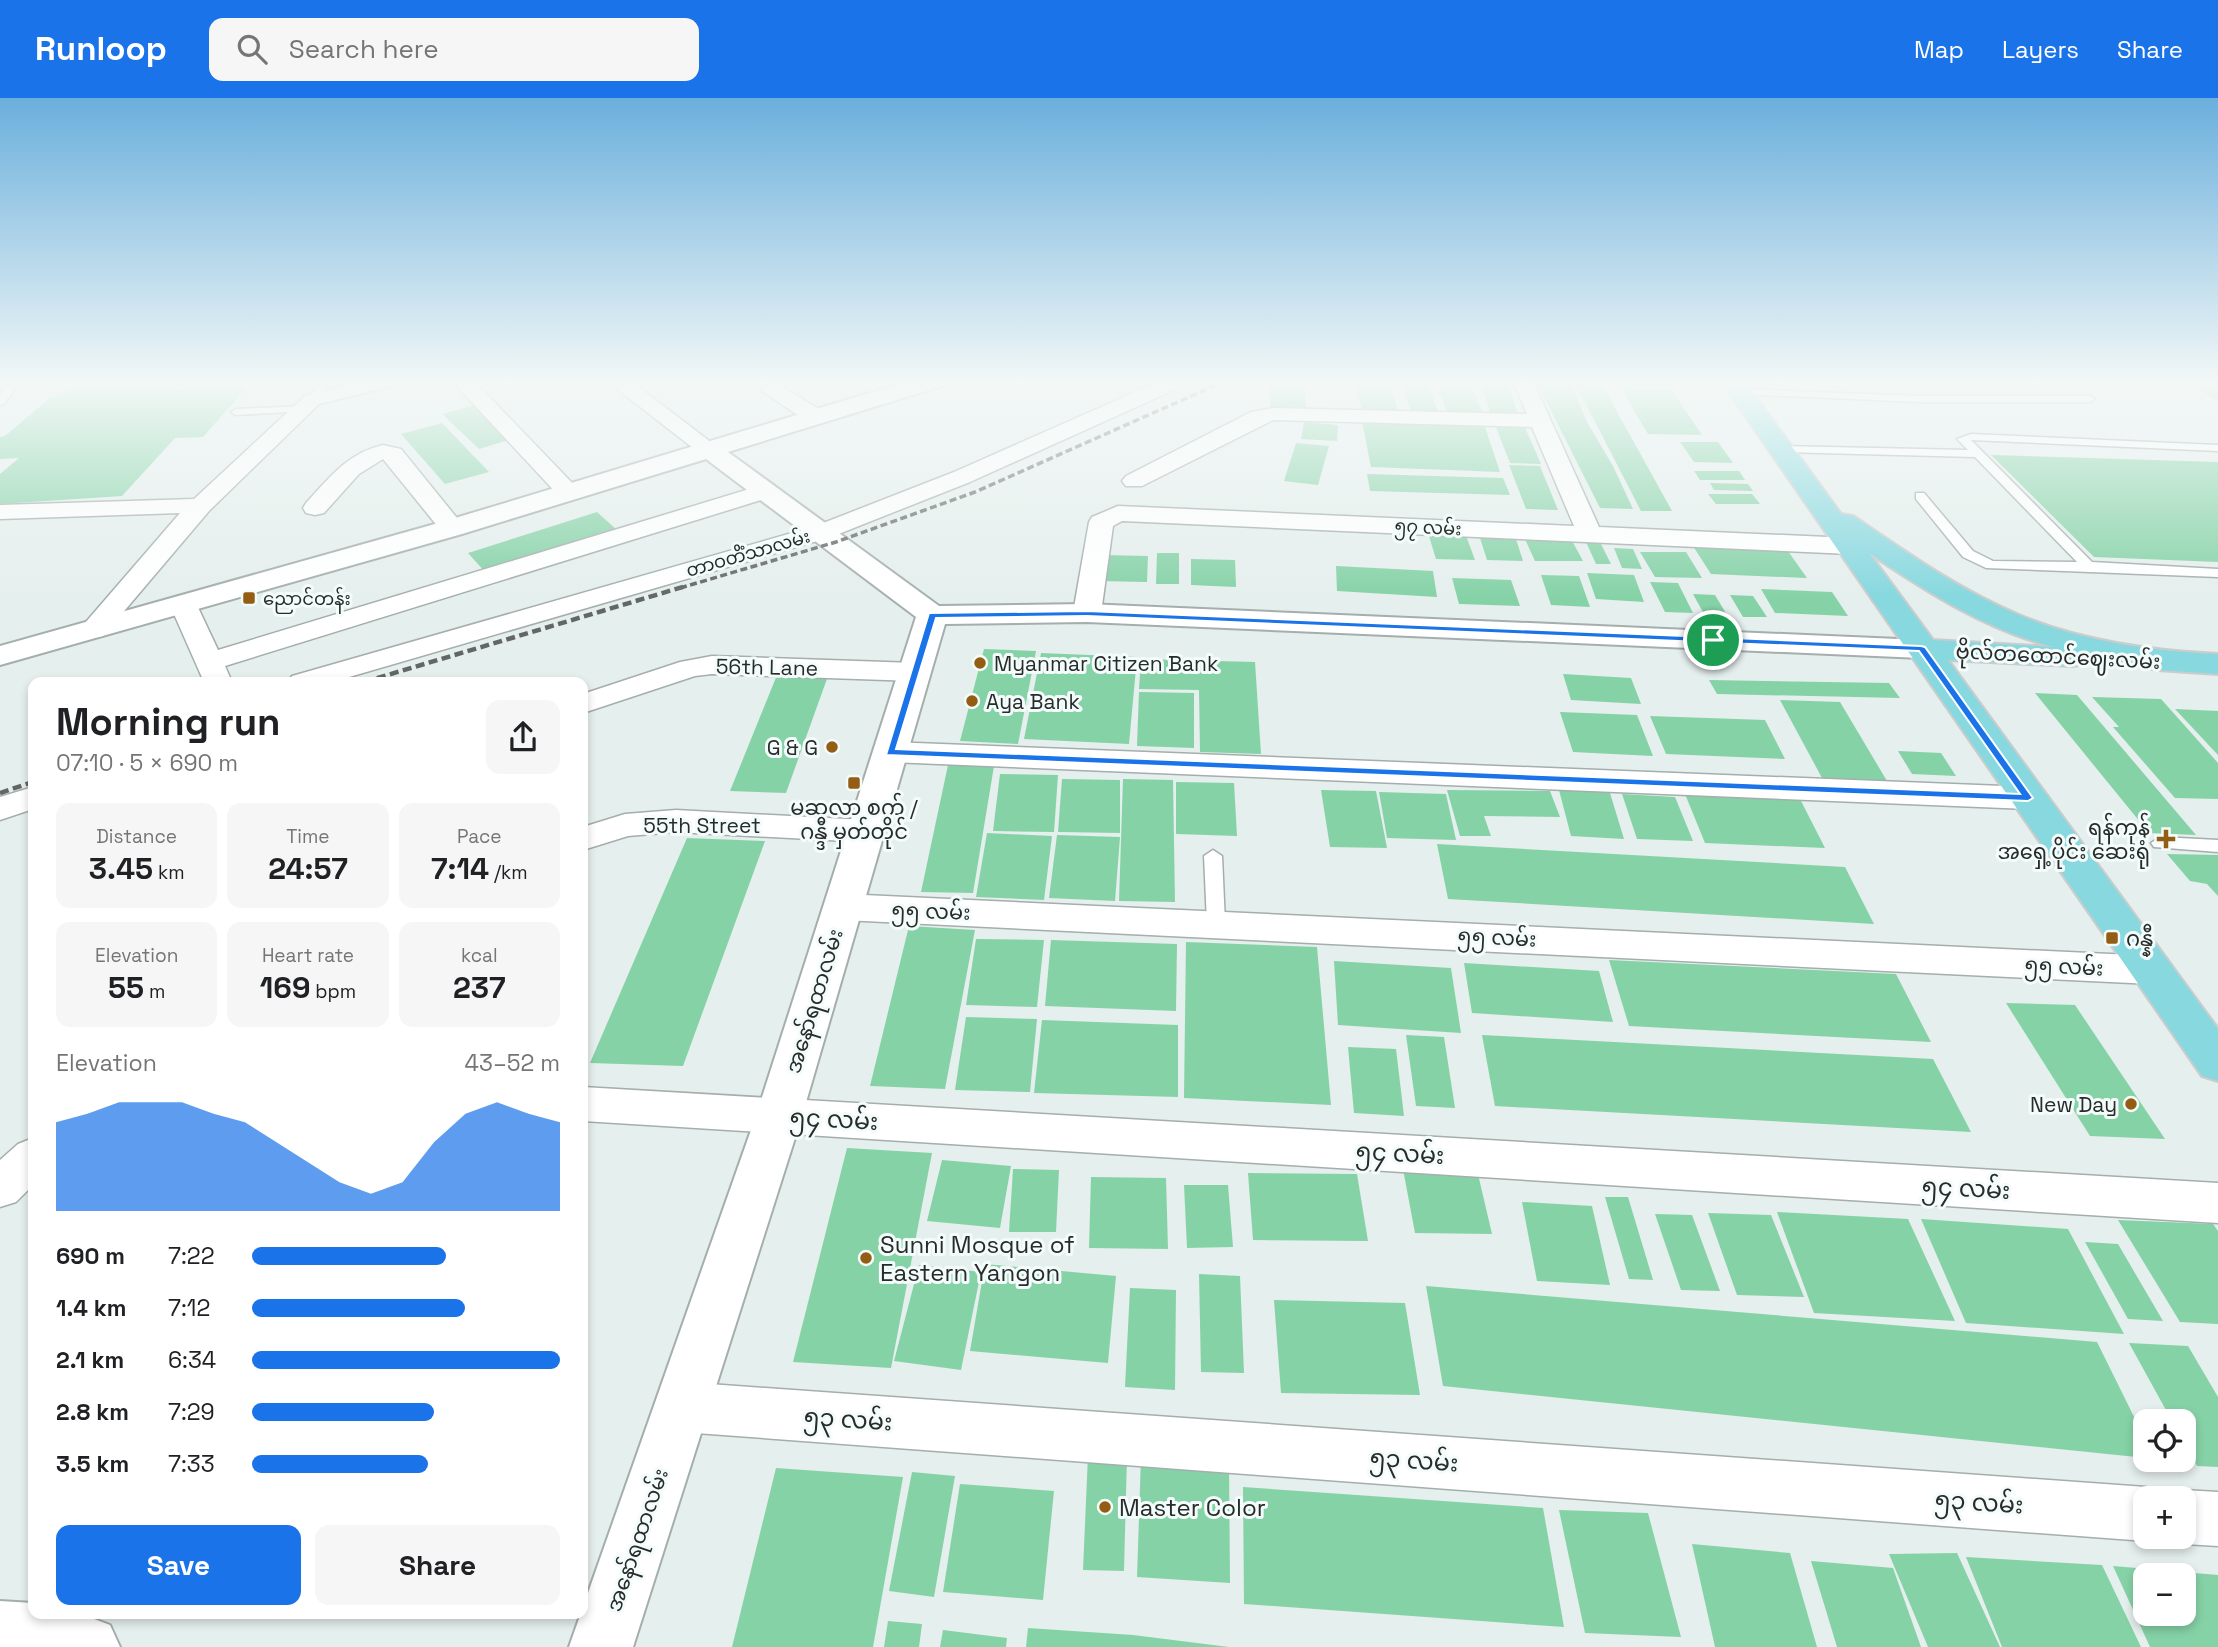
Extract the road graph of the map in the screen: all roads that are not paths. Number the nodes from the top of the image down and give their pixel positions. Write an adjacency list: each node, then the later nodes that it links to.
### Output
1 (255, 453): 17 (street)
2 (371, 453): 18 (street)
3 (389, 453): 21 (street)
4 (531, 453): 14 (street)
5 (696, 453): 14 (main road)
6 (714, 453): 15 (main road)
7 (1016, 453): 22 (street, တာဝတိံသာလမ်း)
8 (1188, 453): 13 (street)
9 (1554, 453): 23 (street)
10 (1784, 453): 19 (main road)
11 (1950, 453): 12 (lane)
12 (1978, 454): 25 (lane)
13 (1134, 481)
14 (562, 486): 21 (main road)
15 (766, 491): 22 (main road); 35 (street)
16 (1920, 496): 25 (lane)
17 (200, 506): 20 (street); 30 (street)
18 (315, 508)
19 (1824, 508): 24 (main road); 33 (main road)
20 (2, 515)
21 (452, 528): 27 (main road)
22 (822, 532): 29 (main road); 37 (street, တာဝတိံသာလမ်း)
23 (1590, 534): 24 (street, ၅၇ လမ်း); 28 (street, ၅၇ လမ်း)
24 (1850, 546): 31 (main road)
25 (2088, 566): 26 (lane)
26 (2218, 573)
27 (184, 605): 30 (main road); 35 (street)
28 (1087, 613): 29 (main road, ဗိုလ်တထောင်ဈေးလမ်း); 31 (main road, ဗိုလ်တထောင်ဈေးလမ်း)
29 (932, 615): 36 (main road, အနော်ရထာလမ်း)
30 (93, 630): 32 (main road)
31 (1921, 649): 33 (main road, ဗိုလ်တထောင်ဈေးလမ်း); 40 (main road)
32 (0, 656)
33 (2182, 663): 34 (main road, ဗိုလ်တထောင်ဈေးလမ်း)
34 (2218, 664)
35 (213, 672)
36 (915, 672): 38 (street, 56th Lane); 39 (main road, အနော်ရထာလမ်း)
37 (319, 677)
38 (588, 702)
39 (890, 752): 40 (street); 43 (main road, အနော်ရထာလမ်း)
40 (2028, 798): 50 (main road)
41 (28, 800): 42 (street)
42 (0, 809)
43 (866, 831): 44 (street, 55th Street); 48 (main road, အနော်ရထာလမ်း)
44 (588, 837)
45 (2160, 843): 46 (lane)
46 (2218, 846)
47 (1213, 856): 49 (lane)
48 (843, 907): 49 (street, ၅၅ လမ်း); 53 (main road, အနော်ရထာလမ်း)
49 (1216, 923): 50 (street, ၅၅ လမ်း)
50 (2152, 970): 51 (main road)
51 (2218, 1063)
52 (588, 1104): 53 (street, ၅၄ လမ်း)
53 (779, 1116): 56 (street, ၅၄ လမ်း); 57 (main road, အနော်ရထာလမ်း)
54 (28, 1162): 55 (street)
55 (0, 1188)
56 (2218, 1203)
57 (682, 1407): 58 (street, ၅၃ လမ်း); 61 (main road, အနော်ရထာလမ်း)
58 (2133, 1513)
59 (2196, 1518): 60 (street)
60 (2218, 1519)
61 (601, 1647)

